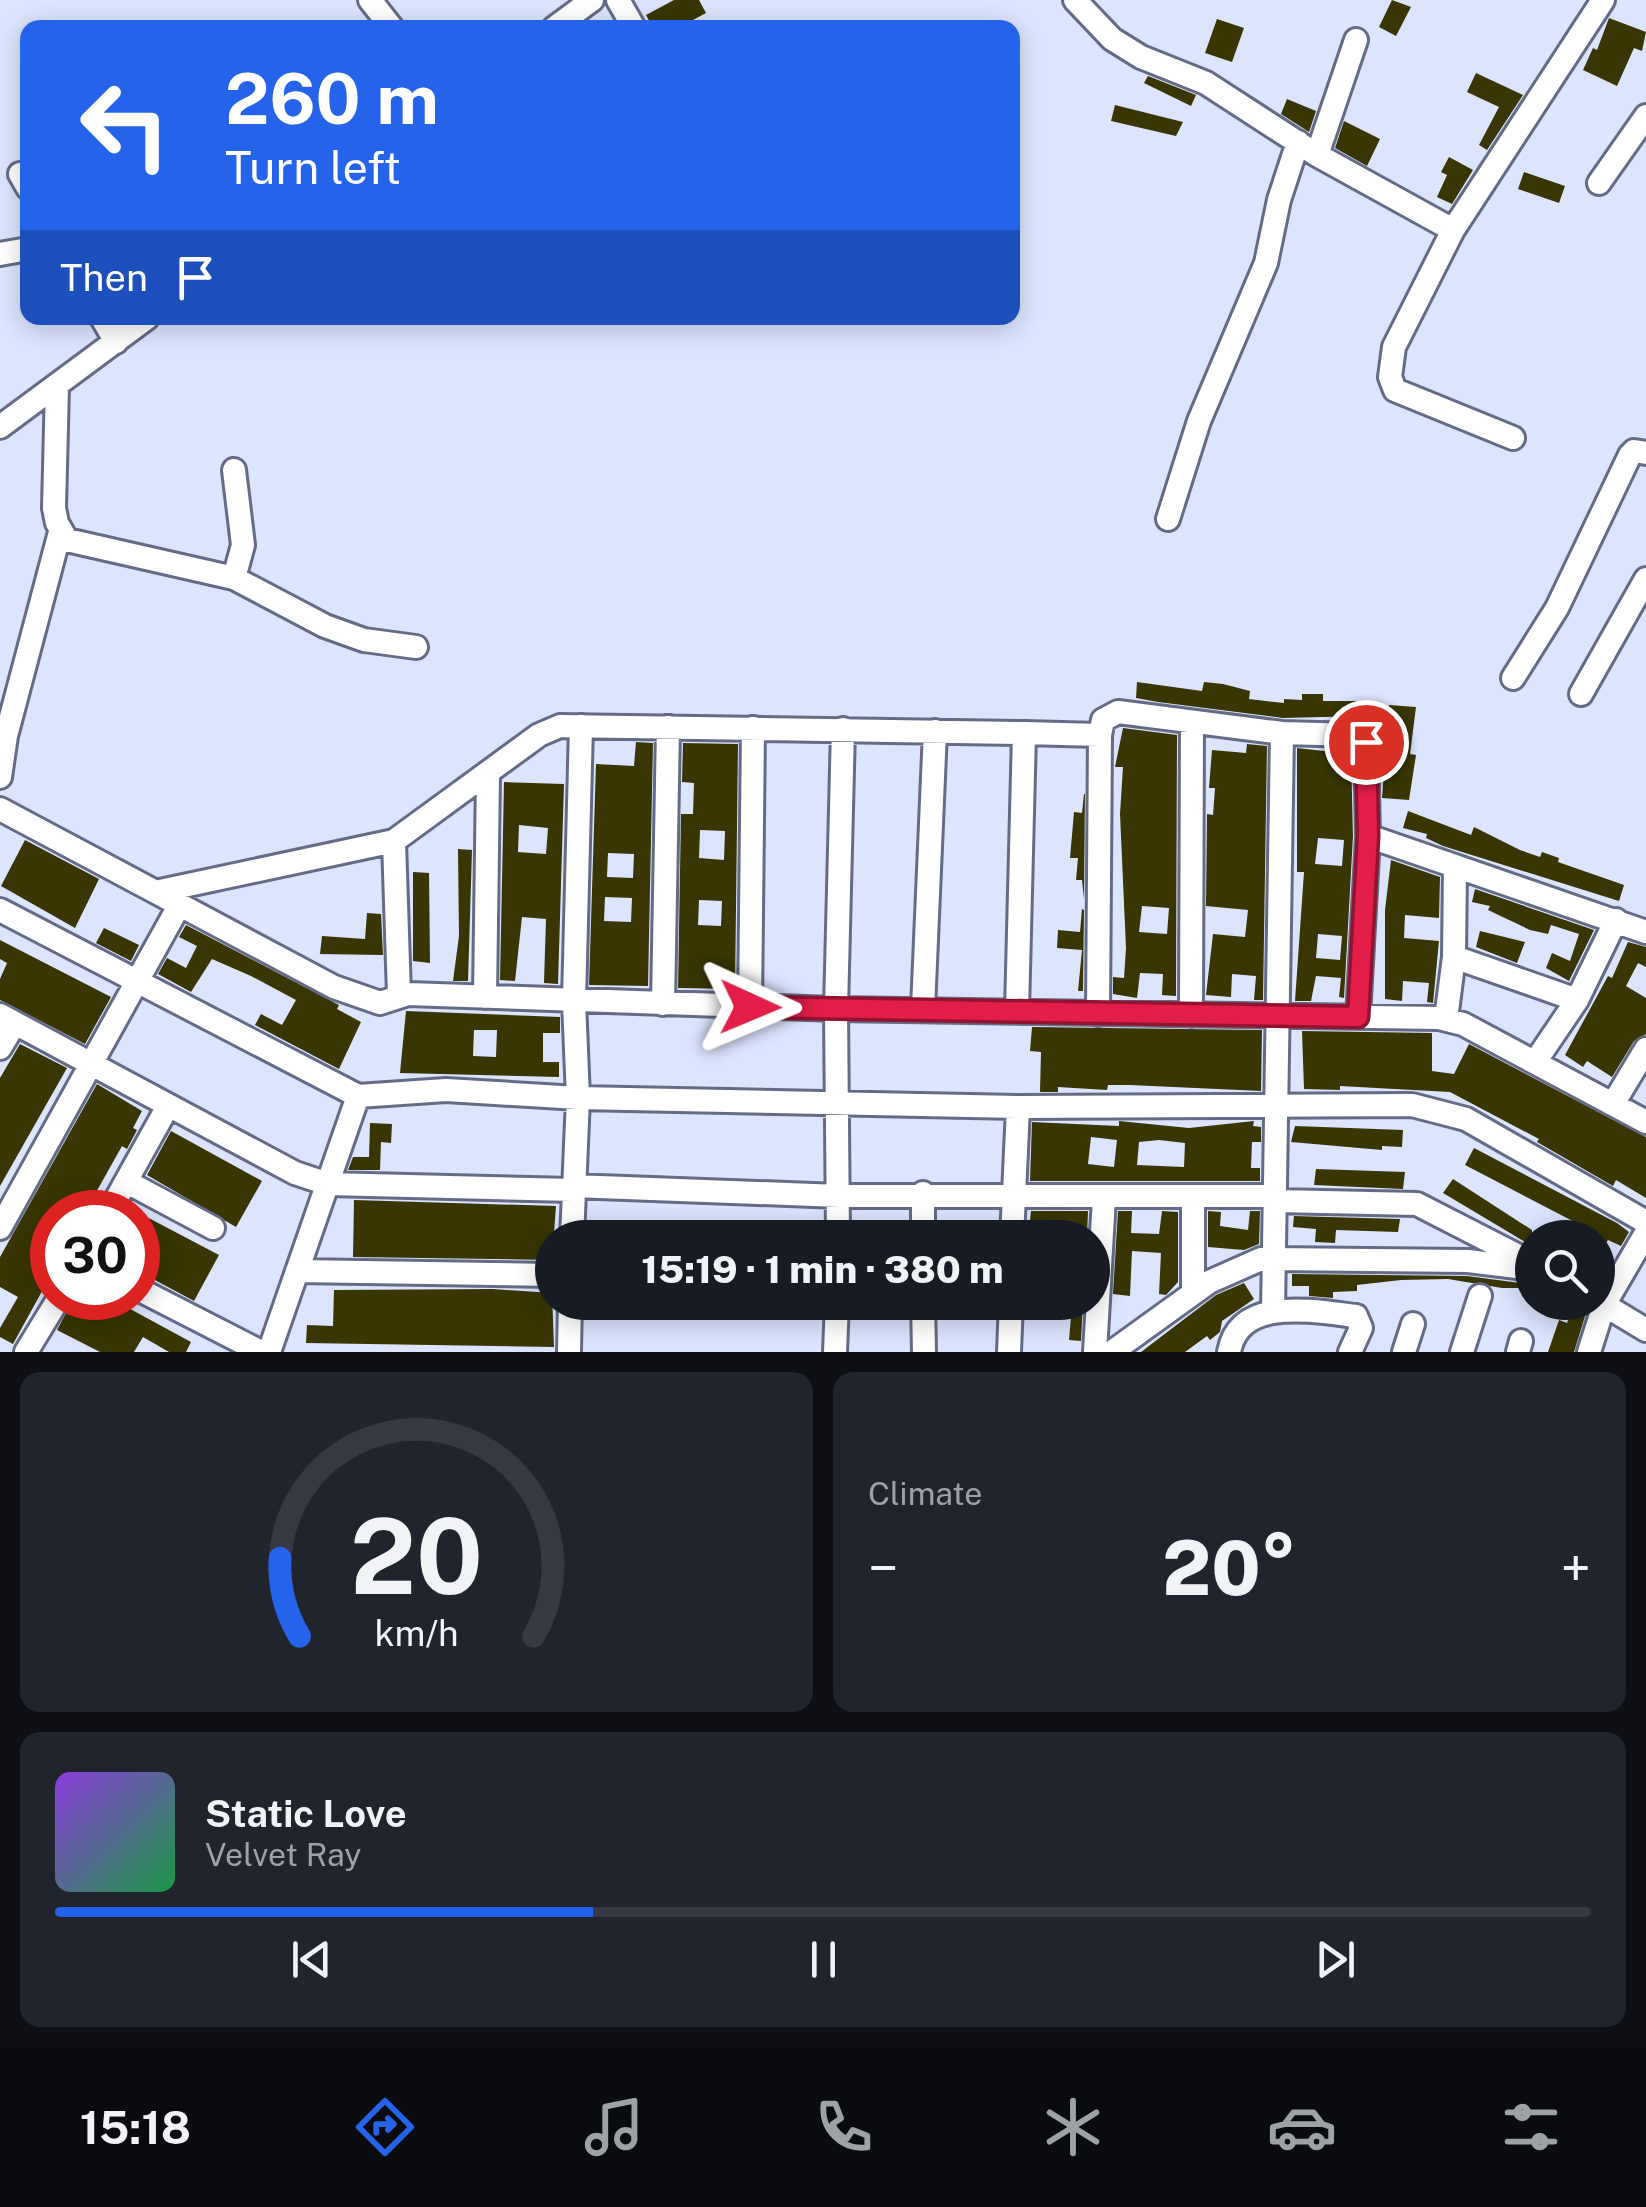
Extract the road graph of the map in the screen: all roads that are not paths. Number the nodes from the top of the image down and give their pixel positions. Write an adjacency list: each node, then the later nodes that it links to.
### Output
1 (370, 0): 5 (street)
2 (592, 0): 6 (street)
3 (1075, 0): 9 (street)
4 (1603, 0): 11 (street)
5 (386, 20)
6 (565, 20)
7 (1356, 40): 9 (street)
8 (1646, 116): 10 (street)
9 (1308, 149): 11 (street); 20 (street)
10 (1599, 183)
11 (1454, 230): 17 (street)
12 (106, 325): 14 (street)
13 (138, 325): 14 (street)
14 (116, 342): 15 (street)
15 (56, 386): 16 (street); 21 (street)
16 (0, 428)
17 (1512, 438)
18 (1646, 453): 25 (street)
19 (234, 470): 22 (street)
20 (1168, 518)
21 (60, 532): 22 (street); 36 (street)
22 (234, 578): 24 (street)
23 (1646, 579): 26 (street)
24 (416, 647)
25 (1513, 678)
26 (1581, 694)
27 (1192, 722): 34 (street); 35 (street); 59 (street)
28 (581, 726): 29 (street); 37 (street); 52 (street)
29 (668, 727): 30 (street); 53 (street)
30 (752, 728): 31 (street); 54 (street)
31 (843, 729): 32 (street); 55 (street)
32 (935, 730): 33 (street); 56 (street)
33 (1024, 733): 35 (street); 57 (street)
34 (1282, 733): 40 (street); 61 (street)
35 (1100, 735): 58 (street)
36 (1, 764): 38 (street)
37 (488, 775): 41 (street); 50 (street)
38 (0, 777)
39 (0, 809): 43 (street)
40 (1368, 836): 42 (street); 60 (street)
41 (394, 840): 43 (street); 49 (street)
42 (1454, 867): 45 (street); 47 (street)
43 (170, 898): 48 (street); 49 (street)
44 (0, 910): 48 (street)
45 (1616, 920): 46 (street); 51 (street)
46 (1646, 932)
47 (1454, 957): 51 (street); 63 (street)
48 (136, 980): 67 (street); 68 (street)
49 (399, 995): 50 (street)
50 (485, 997): 52 (street)
51 (1577, 1000): 66 (street)
52 (574, 1001): 53 (street); 69 (street)
53 (663, 1004): 54 (street)
54 (750, 1007): 55 (street)
55 (836, 1009): 56 (street); 70 (street)
56 (923, 1009): 57 (street)
57 (1018, 1011): 58 (street)
58 (1098, 1014): 59 (street)
59 (1191, 1014): 61 (street)
60 (1358, 1017): 61 (street); 63 (street)
61 (1277, 1018): 72 (street)
62 (7, 1019): 64 (street); 67 (street)
63 (1446, 1019): 66 (street)
64 (0, 1048)
65 (1646, 1048): 71 (street)
66 (1535, 1062): 71 (street)
67 (93, 1065): 73 (street); 91 (street)
68 (358, 1096): 69 (street); 77 (street)
69 (578, 1098): 70 (street); 78 (street)
70 (838, 1100): 74 (street); 81 (street)
71 (1612, 1104): 75 (street)
72 (1276, 1105): 74 (street); 85 (street); 90 (street)
73 (168, 1106): 76 (street); 77 (street)
74 (1018, 1107): 82 (street)
75 (1646, 1122)
76 (127, 1182): 79 (street); 92 (street)
77 (328, 1184): 78 (street); 97 (street)
78 (573, 1188): 81 (street); 86 (street)
79 (122, 1190)
80 (923, 1193): 81 (street); 82 (street); 88 (street)
81 (839, 1196): 87 (street)
82 (1013, 1197): 84 (street); 89 (street)
83 (1193, 1197): 84 (street); 85 (street); 100 (street)
84 (1104, 1198): 120 (street)
85 (1276, 1199): 94 (street); 95 (street)
86 (572, 1220)
87 (838, 1220)
88 (923, 1220)
89 (1012, 1220)
90 (1646, 1222)
91 (0, 1228)
92 (212, 1228)
93 (1646, 1233): 99 (street)
94 (1276, 1257): 96 (street); 100 (street); 103 (street)
95 (1515, 1257)
96 (1515, 1265)
97 (296, 1271): 98 (street); 115 (street)
98 (535, 1275)
99 (1615, 1280)
100 (1192, 1293): 121 (street)
101 (1480, 1296): 125 (street)
102 (160, 1300): 114 (street)
103 (1273, 1312): 122 (street); 123 (street)
104 (1615, 1312): 112 (street)
105 (46, 1320): 113 (street)
106 (570, 1320): 116 (street)
107 (837, 1320): 117 (street)
108 (924, 1320): 118 (street)
109 (1011, 1320): 119 (street)
110 (1596, 1320): 126 (street)
111 (1414, 1324): 124 (street)
112 (1646, 1330)
113 (26, 1352)
114 (260, 1352)
115 (269, 1352)
116 (569, 1352)
117 (836, 1352)
118 (924, 1352)
119 (1010, 1352)
120 (1095, 1352)
121 (1112, 1352)
122 (1229, 1352)
123 (1350, 1352)
124 (1404, 1352)
125 (1462, 1352)
126 (1589, 1352)

